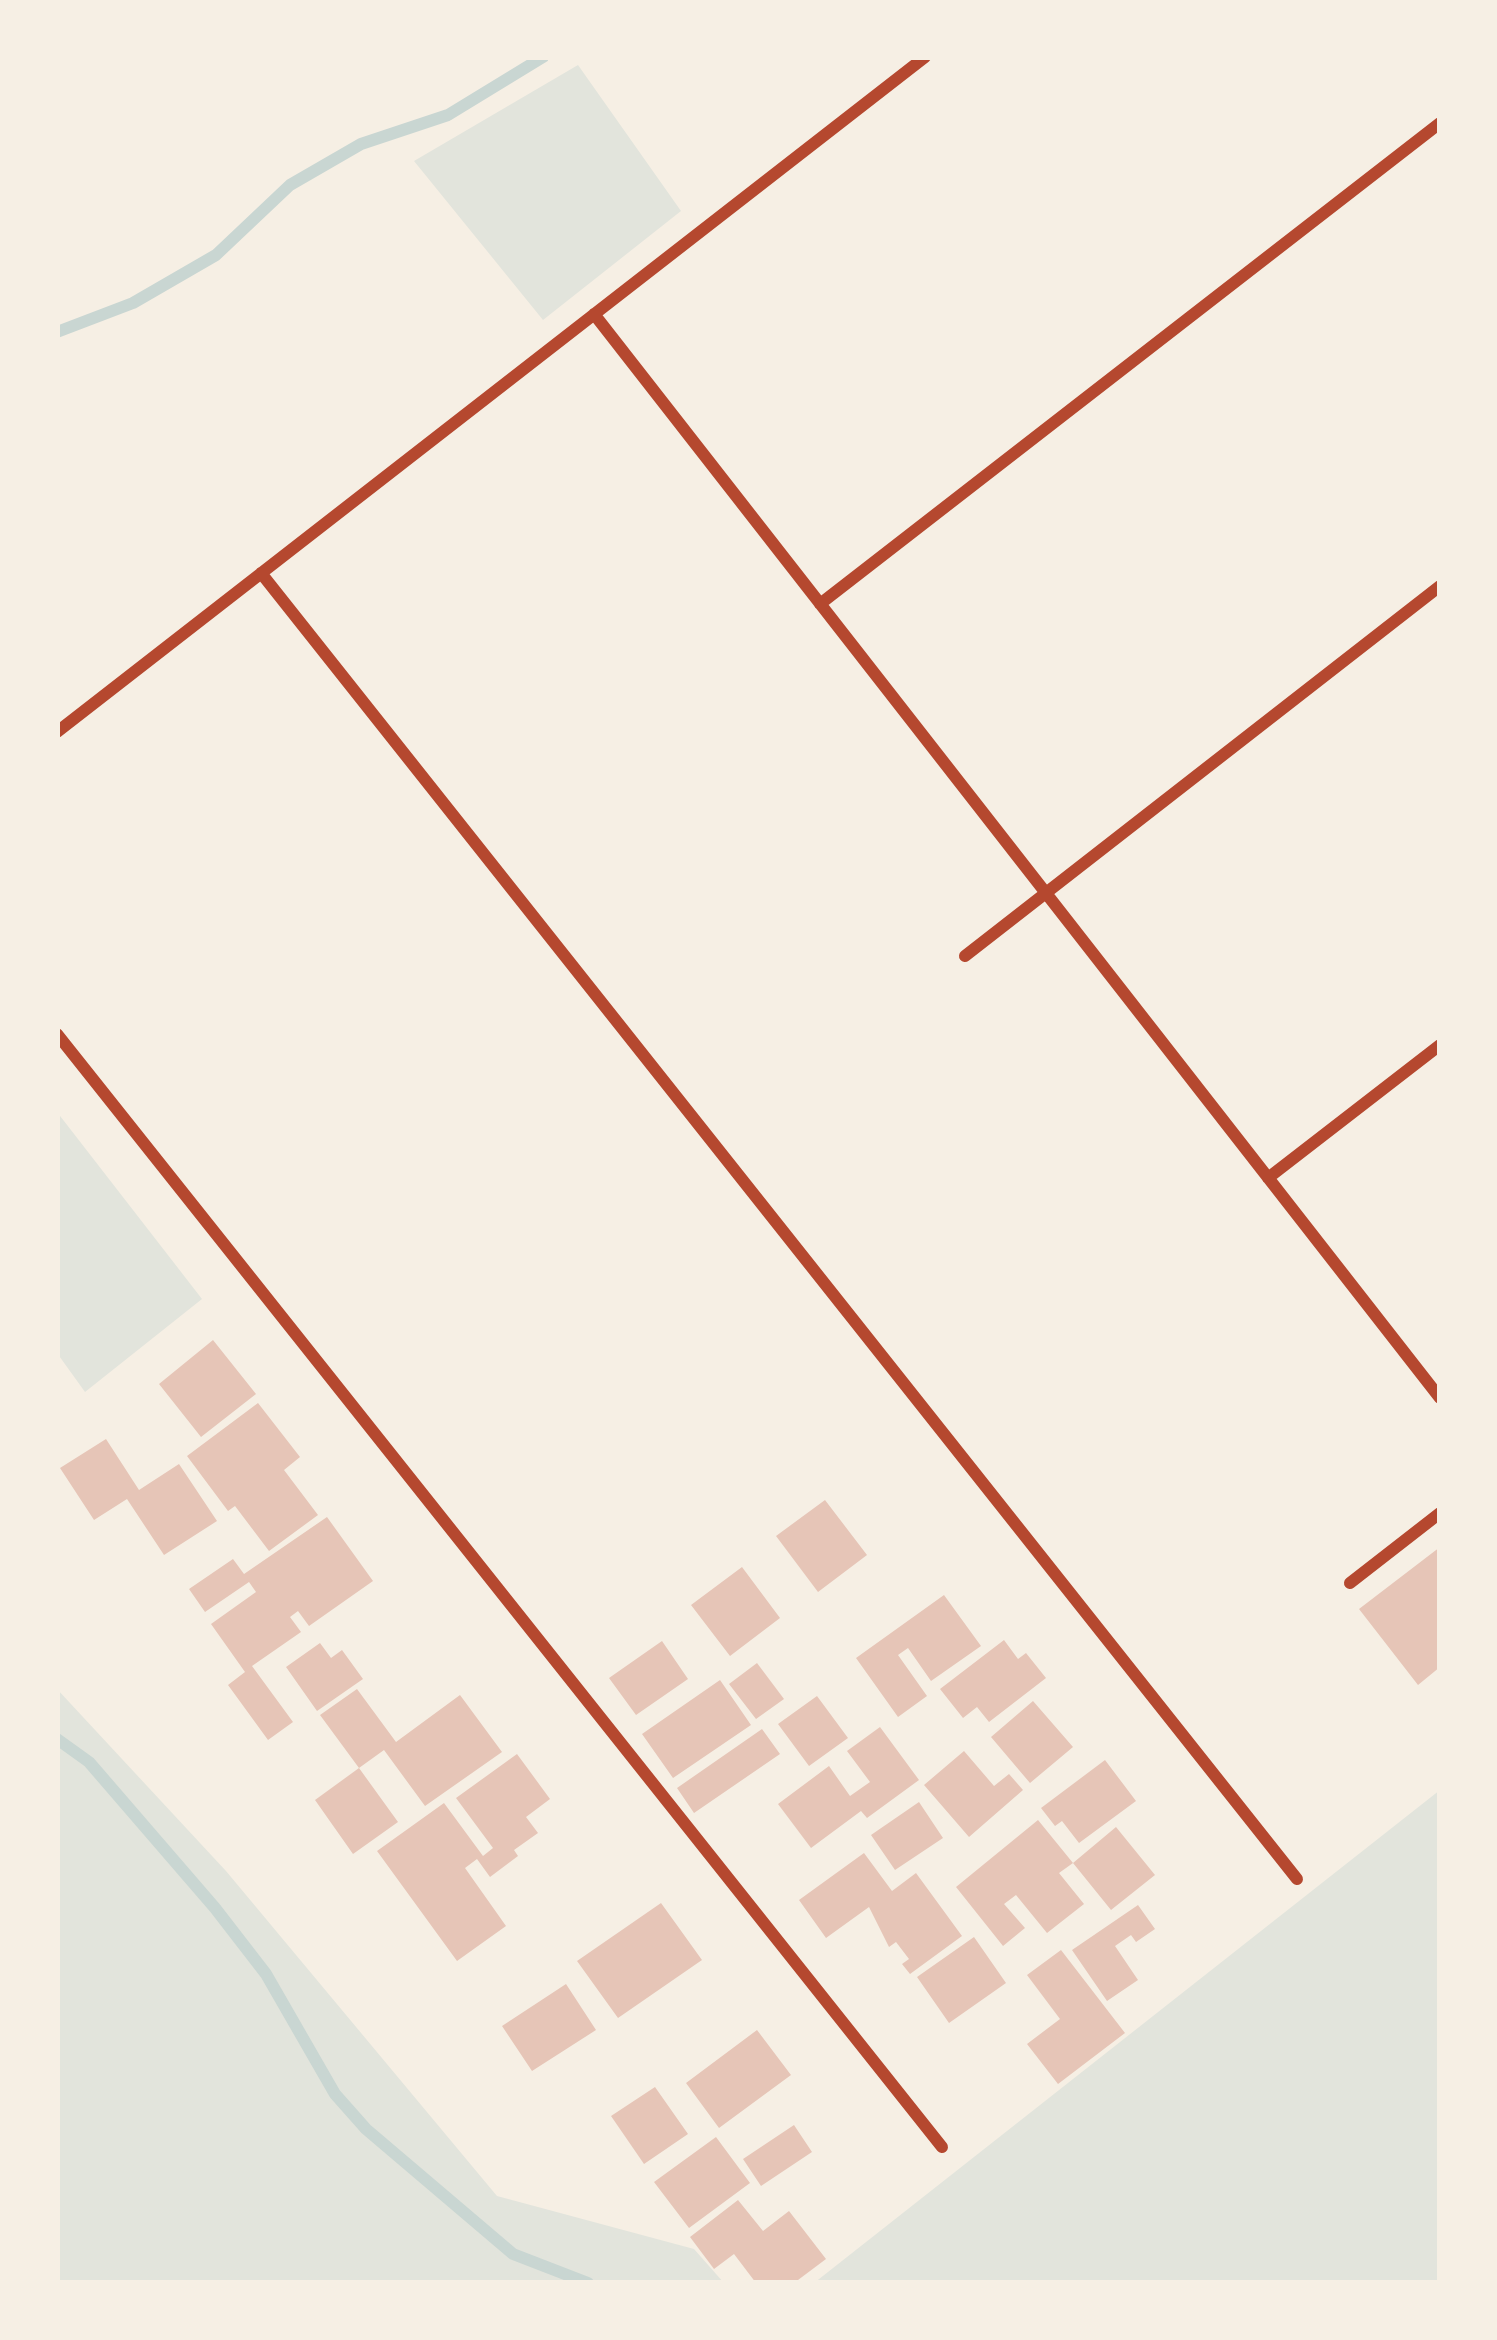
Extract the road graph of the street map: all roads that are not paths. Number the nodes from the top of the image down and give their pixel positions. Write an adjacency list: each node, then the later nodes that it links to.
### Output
1 (925, 57): 3 (street)
2 (1440, 123): 6 (street)
3 (594, 314): 4 (street); 6 (street)
4 (261, 573): 7 (street); 16 (street)
5 (1440, 586): 8 (street)
6 (820, 604): 8 (street)
7 (57, 732)
8 (1046, 893): 9 (street); 12 (street)
9 (965, 956)
10 (57, 1034): 17 (street)
11 (1440, 1045): 12 (street)
12 (1268, 1178): 13 (street)
13 (1440, 1398)
14 (1440, 1513): 15 (street)
15 (1350, 1583)
16 (1297, 1879)
17 (942, 2147)

